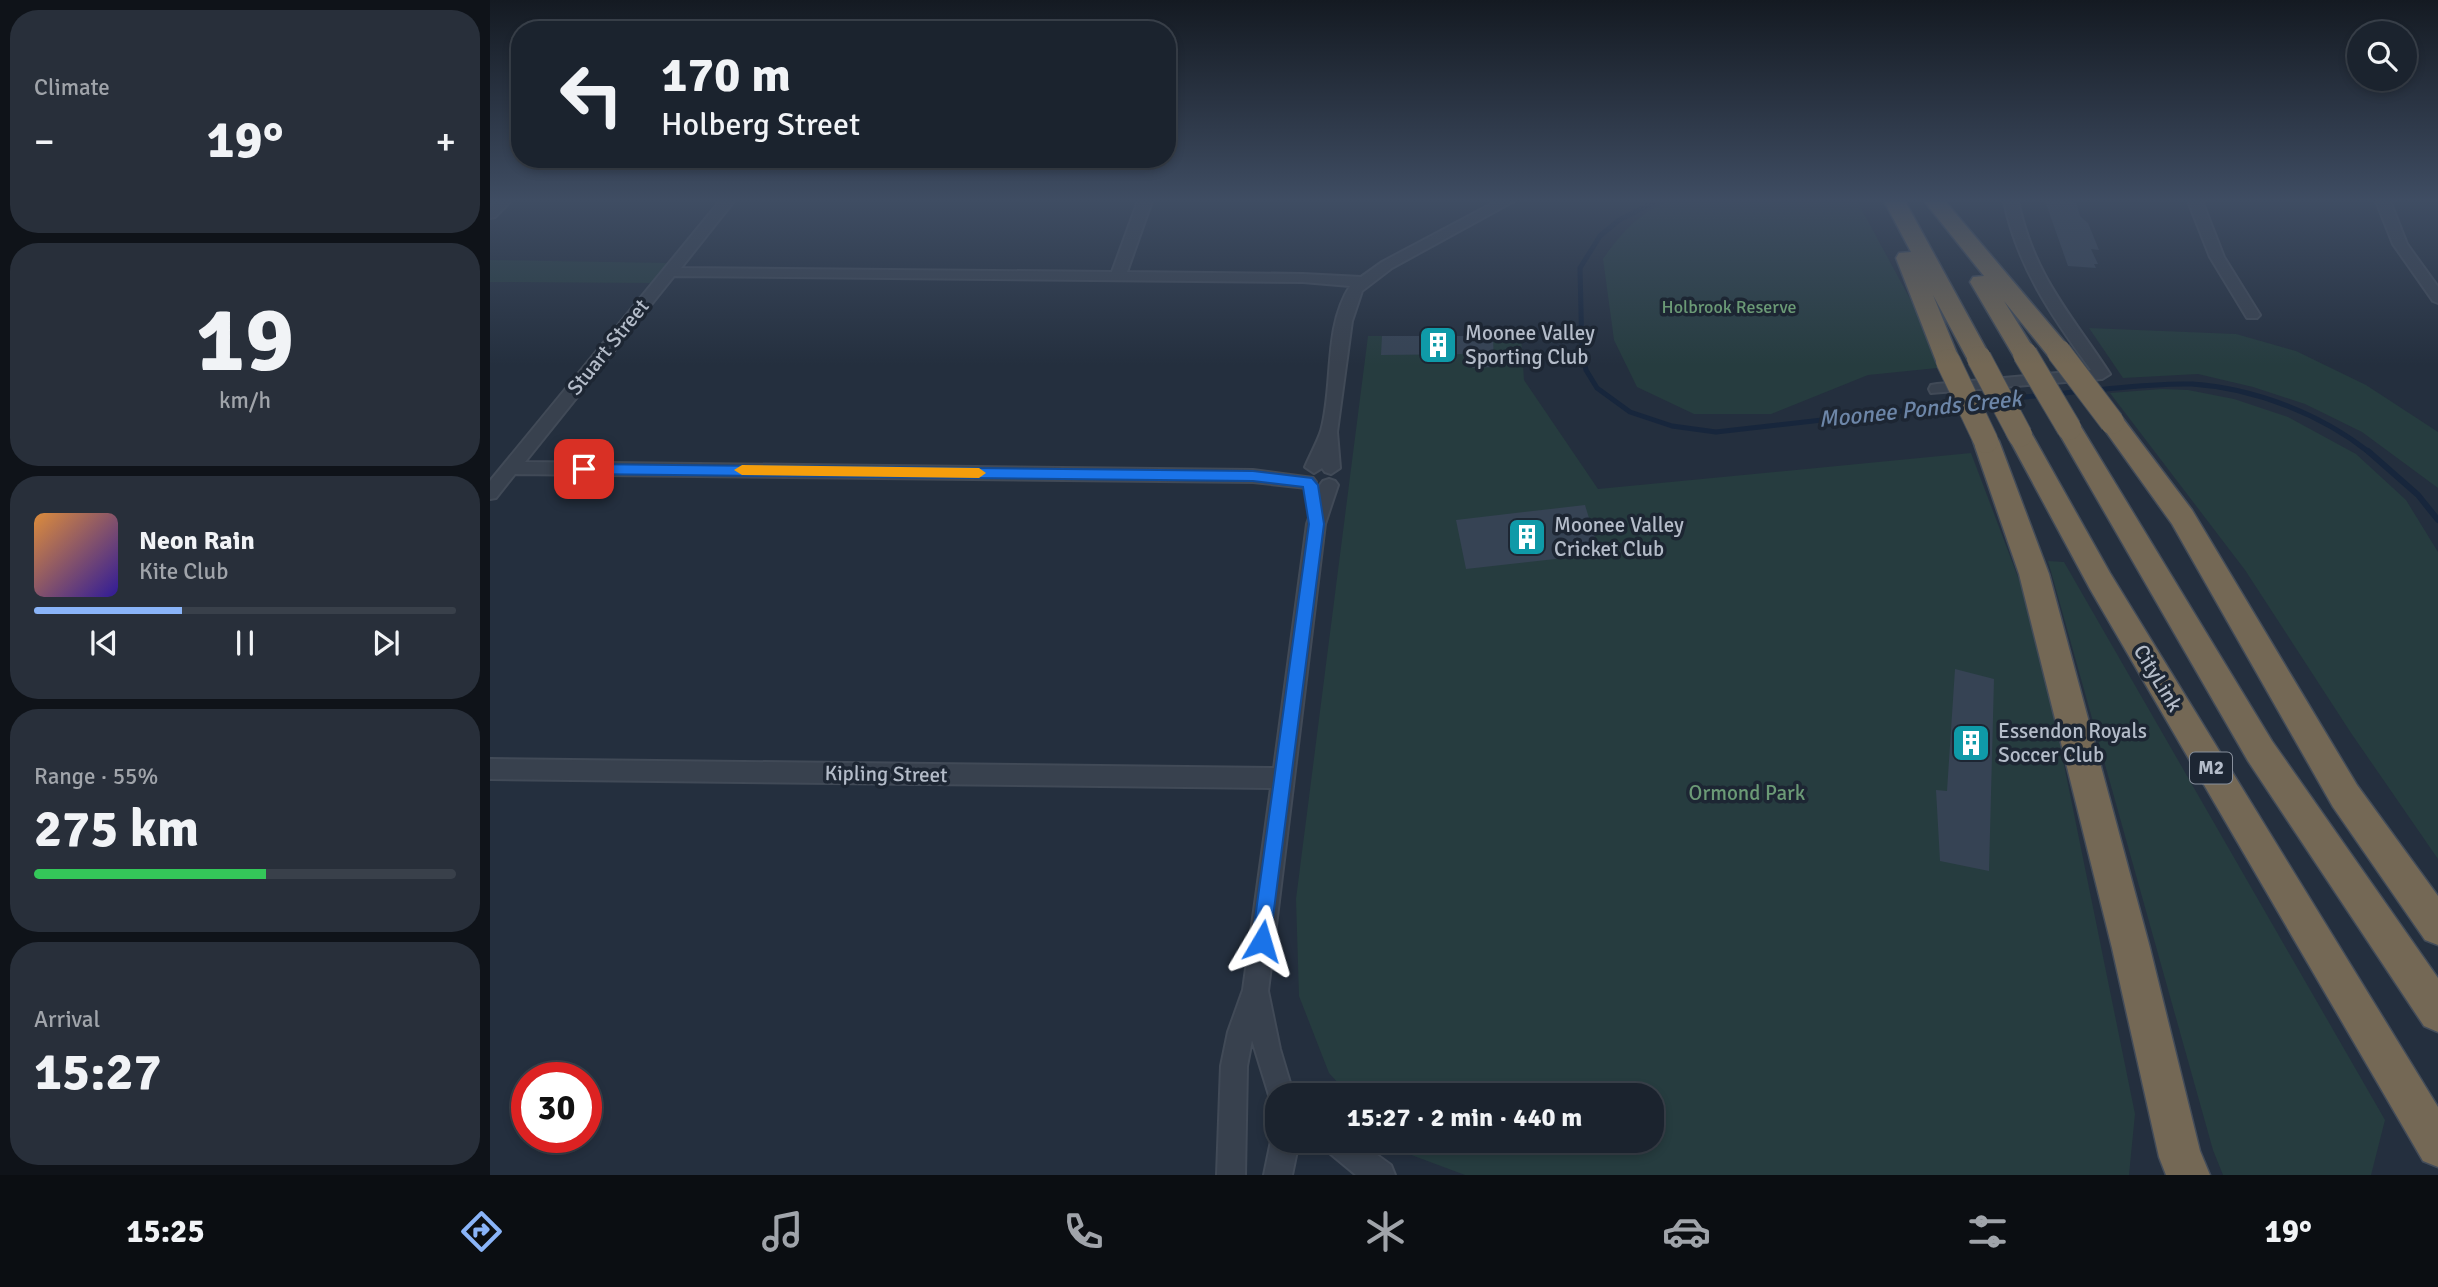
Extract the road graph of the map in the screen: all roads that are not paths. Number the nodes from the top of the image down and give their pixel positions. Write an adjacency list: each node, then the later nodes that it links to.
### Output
1 (681, 256): 11 (street, Stuart Street)
2 (1125, 256): 12 (street)
3 (1404, 256): 13 (street)
4 (1906, 256): 31 (highway, bridge)
5 (1924, 256): 28 (highway, CityLink / M2, bridge)
6 (1966, 256): 24 (highway, M2, bridge)
7 (1979, 256): 22 (highway, bridge)
8 (2026, 256): 16 (street)
9 (2217, 256): 15 (street)
10 (2408, 256): 14 (street)
11 (668, 272): 12 (street); 17 (street, Stuart Street)
12 (1118, 276): 13 (street)
13 (1362, 282): 18 (street)
14 (2438, 298)
15 (2252, 316)
16 (1937, 389)
17 (510, 468): 18 (street); 19 (street, Stuart Street)
18 (1317, 476): 21 (street)
19 (490, 493)
20 (490, 769): 21 (street, Kipling Street)
21 (1283, 778): 23 (street)
22 (2438, 927)
23 (1255, 990): 25 (street); 32 (street)
24 (2434, 1006)
25 (1274, 1066): 26 (street); 27 (street)
26 (1278, 1083)
27 (1286, 1083)
28 (2438, 1146)
29 (1283, 1153): 33 (street)
30 (1351, 1153): 34 (street)
31 (2182, 1169)
32 (1231, 1175)
33 (1278, 1175)
34 (1381, 1175)

